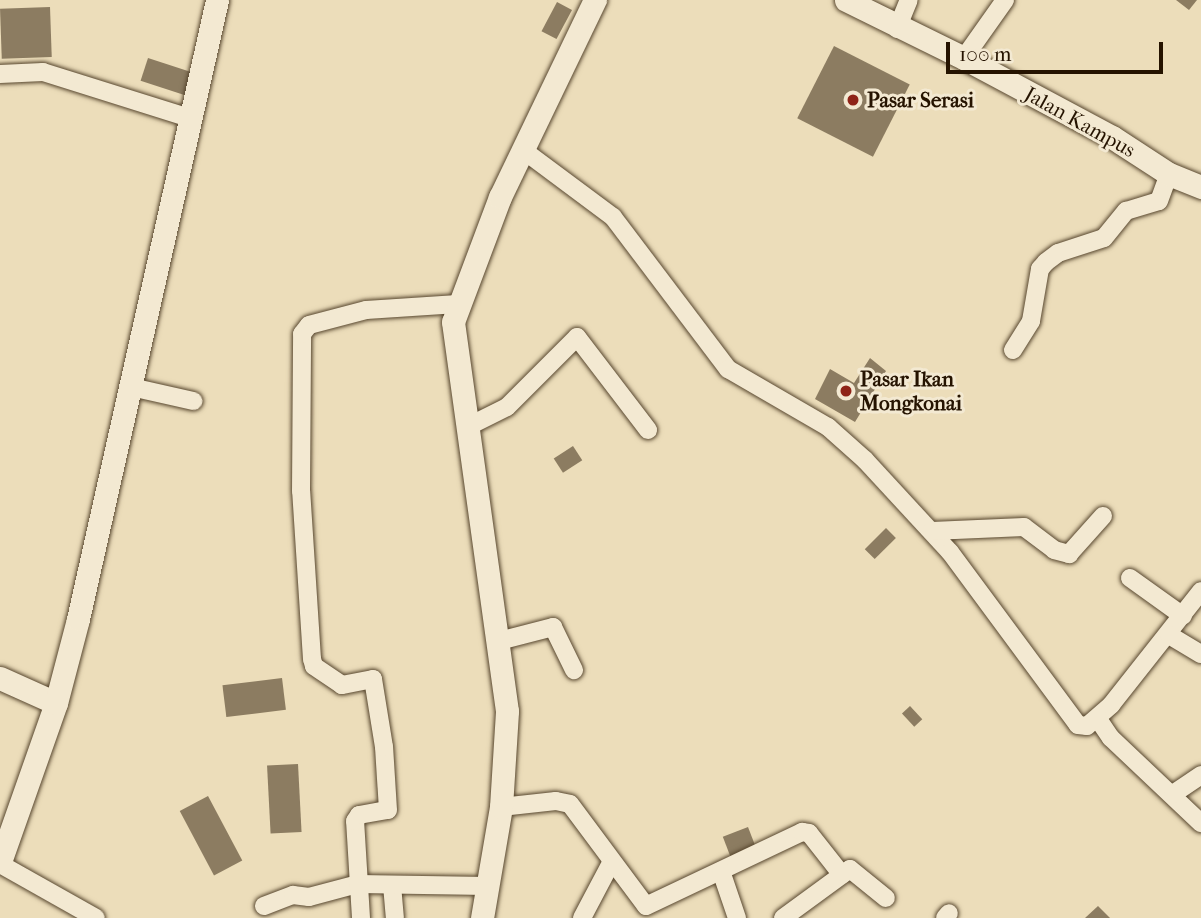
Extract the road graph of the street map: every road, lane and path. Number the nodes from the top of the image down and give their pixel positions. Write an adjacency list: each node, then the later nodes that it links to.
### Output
1 (595, 0): 10 (street)
2 (846, 0): 6 (street, Jalan Kampus)
3 (909, 0): 6 (street)
4 (1005, 0): 7 (street)
5 (217, 1): 9 (street)
6 (897, 29): 7 (street, Jalan Kampus)
7 (964, 58): 11 (street, Jalan Kampus)
8 (0, 74): 9 (street)
9 (190, 118): 15 (street)
10 (523, 150): 13 (street); 20 (street)
11 (1169, 174): 12 (street, Jalan Kampus); 14 (street)
12 (1201, 187)
13 (457, 304): 17 (street); 39 (street)
14 (1013, 350)
15 (131, 387): 16 (street); 29 (street)
16 (193, 401)
17 (469, 426): 18 (street); 25 (street)
18 (649, 430)
19 (1103, 516): 20 (street)
20 (932, 531): 30 (street)
21 (1130, 578): 23 (street)
22 (1201, 591): 23 (street)
23 (1183, 616): 24 (street)
24 (1169, 635): 26 (street); 30 (street)
25 (499, 641): 27 (street); 33 (street)
26 (1201, 654)
27 (574, 670)
28 (0, 678): 29 (street)
29 (56, 703): 35 (street)
30 (1098, 719): 32 (street)
31 (1201, 775): 32 (street)
32 (1173, 794): 34 (street)
33 (501, 807): 36 (street); 41 (street)
34 (1201, 823)
35 (2, 853): 44 (street)
36 (612, 861): 37 (street); 48 (street)
37 (721, 871): 38 (street); 49 (street)
38 (842, 875): 42 (street); 50 (street)
39 (358, 884): 40 (street); 43 (street); 45 (street)
40 (392, 885): 41 (street); 46 (street)
41 (488, 886): 47 (street)
42 (886, 898)
43 (264, 906)
44 (96, 918)
45 (361, 918)
46 (395, 918)
47 (482, 918)
48 (582, 918)
49 (737, 918)
50 (783, 918)

